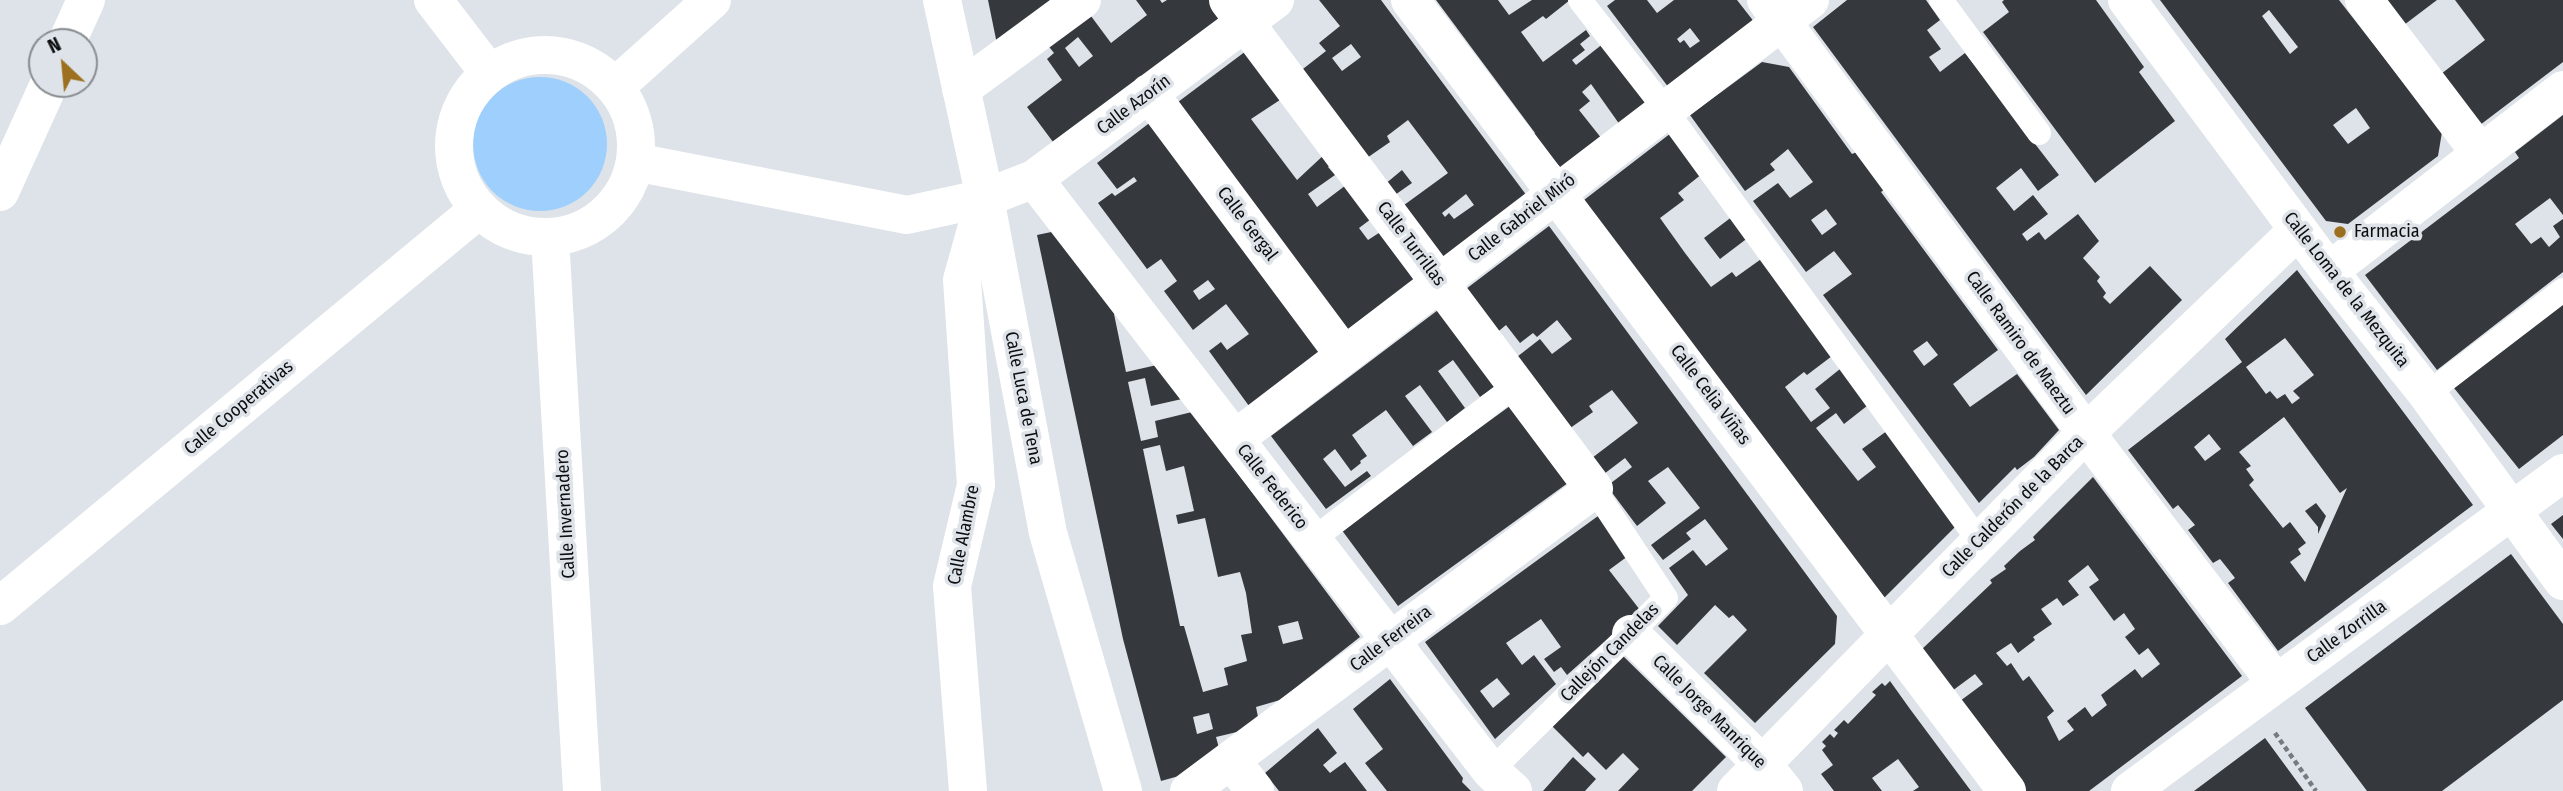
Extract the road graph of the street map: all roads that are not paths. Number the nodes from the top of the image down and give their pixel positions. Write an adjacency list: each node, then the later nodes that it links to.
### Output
1 (86, 0): 14 (street)
2 (433, 0): 15 (street)
3 (712, 0): 16 (street)
4 (942, 0): 17 (street, Calle Luca de Tena)
5 (1082, 0): 17 (street)
6 (1275, 0): 13 (street, Calle Azorín)
7 (1410, 0): 27 (street, Calle Celia Viñas)
8 (1580, 0): 21 (lane)
9 (1941, 0): 22 (lane)
10 (2127, 0): 30 (street, Calle Loma de la Mezquita)
11 (2364, 0): 23 (street)
12 (1786, 7): 21 (street, Calle Gabriel Miró); 38 (street, Calle Ramiro de Maeztu)
13 (1237, 11): 19 (street, Calle Azorín); 33 (street, Calle Turrillas)
14 (73, 28)
15 (489, 73): 16 (street); 29 (street)
16 (616, 86): 24 (street)
17 (961, 89): 28 (street, Calle Luca de Tena)
18 (2563, 90): 23 (street)
19 (1149, 93): 26 (street, Calle Azorín); 35 (street, Calle Gergal)
20 (41, 98): 25 (street)
21 (1665, 109): 27 (street, Calle Gabriel Miró); 44 (lane)
22 (2039, 133)
23 (2480, 153): 32 (street)
24 (635, 162): 28 (street, Calle Azorín); 31 (street)
25 (5, 174)
26 (1034, 179): 28 (street, Calle Azorín); 39 (street, Calle Federico)
27 (1556, 192): 33 (street, Calle Gabriel Miró); 47 (street, Calle Celia Viñas)
28 (985, 198): 56 (street, Calle Alambre); 57 (street, Calle Luca de Tena)
29 (478, 210): 31 (street); 46 (street, Calle Cooperativas)
30 (2298, 230): 32 (street, Calle Loma de la Mezquita); 38 (street, Calle Calderón de la Barca)
31 (550, 237): 55 (street, Calle Invernadero)
32 (2329, 271): 37 (street, Calle Loma de la Mezquita)
33 (1439, 282): 35 (street, Calle Gabriel Miró); 36 (street, Calle Turrillas)
34 (2563, 290): 37 (lane)
35 (1344, 355): 39 (street, Calle Gabriel Miró)
36 (1516, 385): 41 (street, Calle Turrillas); 43 (lane)
37 (2427, 394): 42 (street, Calle Loma de la Mezquita)
38 (2086, 433): 44 (street, Calle Calderón de la Barca); 50 (street, Calle Ramiro de Maeztu)
39 (1235, 439): 43 (street, Calle Federico)
40 (2563, 472): 42 (street, Calle Zorrilla)
41 (1594, 489): 48 (lane, Callejón Candelas); 49 (street, Calle Ferreira)
42 (2512, 511): 45 (street, Calle Loma de la Mezquita); 50 (street, Calle Zorrilla)
43 (1312, 540): 49 (street, Calle Federico)
44 (1979, 541): 47 (street, Calle Calderón de la Barca)
45 (2563, 581)
46 (0, 606)
47 (1890, 632): 52 (street, Calle Calderón de la Barca); 61 (street, Calle Celia Viñas)
48 (1631, 634): 52 (street, Calle Jorge Manrique); 53 (lane, Callejón Candelas)
49 (1390, 640): 51 (street, Calle Ferreira); 53 (street, Calle Federico)
50 (2264, 692): 54 (street, Calle Zorrilla)
51 (1231, 760): 58 (street, Calle Ferreira); 59 (street)
52 (1774, 778): 60 (street, Calle Calderón de la Barca)
53 (1502, 781)
54 (2152, 785)
55 (582, 791)
56 (968, 791)
57 (1123, 791)
58 (1189, 791)
59 (1255, 791)
60 (1736, 791)
61 (2007, 791)

